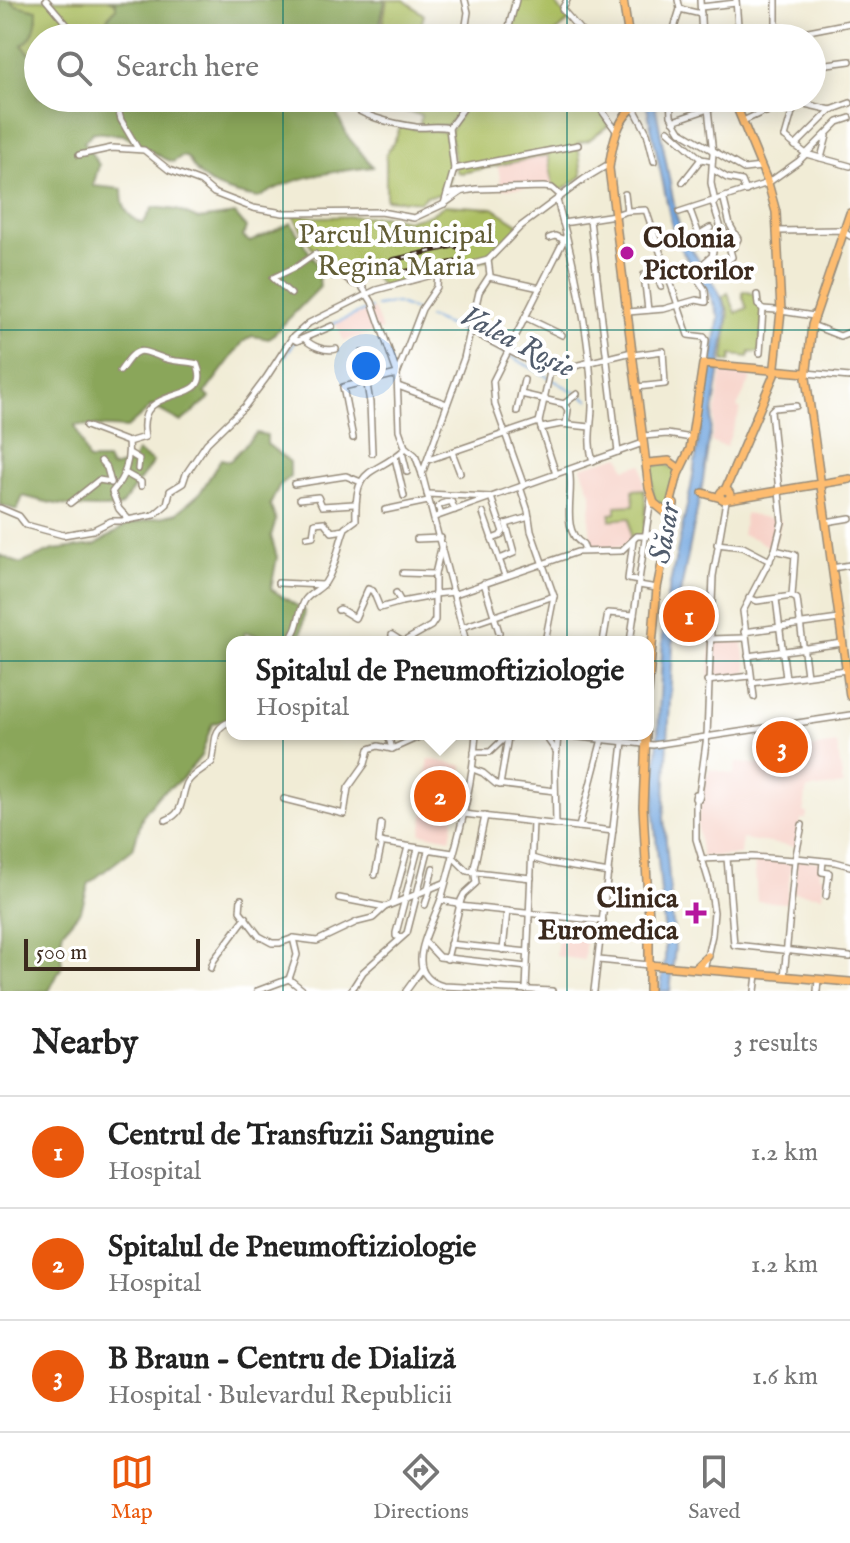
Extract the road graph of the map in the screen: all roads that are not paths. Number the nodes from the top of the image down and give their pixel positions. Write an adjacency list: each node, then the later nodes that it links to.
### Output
1 (46, 0): 12 (street)
2 (465, 0): 13 (street)
3 (516, 0): 14 (street)
4 (567, 0): 15 (street)
5 (623, 0): 16 (main road)
6 (678, 0): 10 (street)
7 (776, 0): 19 (street)
8 (736, 4): 9 (street); 18 (street)
9 (701, 7): 10 (street)
10 (680, 9): 17 (street)
11 (850, 23): 20 (street)
12 (66, 24)
13 (466, 24)
14 (509, 24)
15 (575, 24)
16 (627, 24)
17 (676, 24)
18 (738, 24)
19 (775, 24)
20 (826, 27)
21 (850, 61): 22 (street)
22 (826, 64)
23 (850, 103): 25 (street)
24 (826, 109): 25 (street)
25 (831, 110): 41 (street); 47 (street)
26 (119, 112): 48 (street)
27 (361, 112): 43 (street)
28 (461, 112): 43 (street)
29 (604, 112): 42 (street)
30 (629, 112): 42 (main road)
31 (642, 112): 54 (street)
32 (672, 112): 39 (street)
33 (699, 112): 39 (street)
34 (708, 112): 49 (street)
35 (738, 112): 40 (main road)
36 (766, 112): 40 (street)
37 (792, 112): 47 (street)
38 (850, 118): 41 (street)
39 (673, 121): 49 (street)
40 (742, 121): 58 (main road)
41 (838, 122): 45 (street)
42 (616, 126): 56 (main road)
43 (449, 128): 59 (street)
44 (668, 130): 53 (street)
45 (827, 134): 50 (street); 52 (street)
46 (578, 144): 59 (street)
47 (795, 146): 50 (street)
48 (138, 149): 51 (street); 70 (street)
49 (713, 153): 55 (street); 58 (street)
50 (806, 154): 52 (street); 62 (street)
51 (79, 155)
52 (821, 158): 57 (street)
53 (701, 159): 55 (street); 61 (street)
54 (654, 161)
55 (712, 161): 60 (street)
56 (609, 164): 67 (street); 75 (main road)
57 (850, 166)
58 (761, 167): 62 (main road)
59 (454, 168): 65 (street)
60 (713, 170): 63 (street); 69 (street)
61 (683, 182)
62 (768, 183): 63 (street); 79 (main road)
63 (746, 191): 68 (street)
64 (461, 192): 65 (street); 67 (street); 70 (street)
65 (447, 194): 70 (street)
66 (625, 194): 72 (street)
67 (559, 198): 77 (street); 85 (street)
68 (724, 200): 69 (street); 84 (street)
69 (714, 202): 71 (street); 84 (street)
70 (444, 204)
71 (690, 210): 73 (street); 80 (street)
72 (627, 211): 75 (street); 88 (street)
73 (679, 212)
74 (850, 213): 81 (main road)
75 (615, 215): 76 (street); 100 (main road)
76 (590, 220): 77 (street); 115 (street)
77 (563, 223): 83 (street)
78 (710, 228): 80 (street)
79 (778, 231): 81 (street); 99 (main road)
80 (700, 234): 84 (street)
81 (847, 234): 101 (main road)
82 (549, 238): 83 (street)
83 (565, 238): 92 (street); 116 (street)
84 (731, 254)
85 (488, 260): 86 (street); 90 (street)
86 (438, 272): 94 (street); 121 (street)
87 (644, 275): 98 (street)
88 (668, 275): 91 (street); 96 (street)
89 (695, 275): 96 (street)
90 (489, 277): 92 (street); 106 (street)
91 (661, 287)
92 (540, 288): 102 (street)
93 (291, 294): 94 (street)
94 (367, 294): 108 (street); 121 (street)
95 (757, 295): 97 (street)
96 (678, 305): 98 (street); 117 (street)
97 (763, 309): 99 (street); 114 (street)
98 (648, 310): 100 (street)
99 (779, 311): 101 (street); 118 (main road)
100 (628, 312): 113 (main road)
101 (814, 316): 103 (main road)
102 (525, 317): 107 (street); 111 (street)
103 (812, 325): 105 (street); 120 (main road)
104 (332, 326): 109 (street)
105 (850, 332)
106 (470, 333): 111 (street); 131 (street)
107 (562, 335)
108 (294, 339): 109 (street); 192 (street)
109 (305, 339): 110 (street)
110 (336, 349)
111 (507, 352): 122 (street); 139 (street)
112 (362, 353): 125 (street)
113 (633, 353): 115 (street); 127 (main road); 127 (street)
114 (760, 353)
115 (606, 359): 116 (street); 146 (street)
116 (588, 363): 122 (street); 138 (street)
117 (703, 364): 118 (main road); 141 (main road)
118 (776, 370): 120 (main road); 176 (main road)
119 (120, 371): 142 (street)
120 (806, 373): 123 (street); 167 (main road)
121 (397, 374): 125 (street); 126 (street)
122 (550, 376): 130 (street)
123 (850, 377)
124 (524, 380): 128 (street)
125 (365, 381): 140 (street); 148 (street)
126 (398, 386): 131 (street); 144 (street)
127 (637, 387): 143 (main road)
128 (521, 394): 130 (street); 134 (street)
129 (577, 394): 132 (street)
130 (544, 399): 132 (street); 136 (street)
131 (447, 404): 153 (street)
132 (564, 404): 135 (street)
133 (796, 406): 173 (street)
134 (517, 411)
135 (566, 424): 136 (street); 138 (street)
136 (540, 425): 139 (street); 163 (street)
137 (86, 426): 142 (street)
138 (590, 427): 154 (street)
139 (506, 433): 145 (street); 170 (street)
140 (353, 438)
141 (692, 438): 143 (street); 151 (main road)
142 (128, 442): 147 (street)
143 (644, 444): 146 (street); 150 (main road); 155 (main road)
144 (404, 450): 149 (street); 159 (street); 162 (street)
145 (452, 452): 153 (street); 161 (street)
146 (618, 452): 154 (street)
147 (129, 453): 156 (street); 160 (street)
148 (372, 453)
149 (395, 458): 166 (street); 177 (street)
150 (665, 460): 151 (main road); 155 (main road); 157 (main road)
151 (684, 460): 157 (main road)
152 (101, 461): 165 (street)
153 (427, 461): 162 (street)
154 (593, 461): 158 (street)
155 (647, 463): 171 (main road)
156 (138, 469)
157 (680, 469): 172 (main road)
158 (569, 470): 163 (street); 204 (street)
159 (407, 472)
160 (125, 473): 169 (street); 174 (street)
161 (460, 473)
162 (422, 474): 179 (street)
163 (556, 474): 170 (street)
164 (850, 477): 167 (main road)
165 (111, 482): 174 (street); 181 (street)
166 (361, 482): 168 (street); 182 (street)
167 (821, 482): 173 (main road); 193 (main road)
168 (294, 484)
169 (141, 486)
170 (522, 486): 178 (street); 190 (street)
171 (650, 486): 184 (main road); 189 (main road)
172 (678, 487): 189 (main road); 189 (main road)
173 (779, 489): 176 (main road); 205 (street)
174 (112, 492): 192 (street)
175 (707, 494): 176 (main road)
176 (727, 495): 203 (street)
177 (404, 496)
178 (491, 497): 179 (street); 186 (street); 194 (street)
179 (428, 498): 185 (street); 188 (street)
180 (300, 499): 182 (street)
181 (70, 503)
182 (354, 504): 195 (street)
183 (0, 508): 192 (street)
184 (653, 508): 189 (main road); 196 (street)
185 (385, 510)
186 (455, 510): 188 (street); 188 (street)
187 (483, 513): 200 (street)
188 (438, 516): 202 (street)
189 (668, 516): 198 (main road)
190 (529, 517): 194 (street); 210 (street)
191 (850, 518): 193 (street)
192 (129, 520)
193 (826, 522): 212 (main road)
194 (504, 525): 200 (street); 207 (street)
195 (344, 530): 197 (street); 219 (street)
196 (647, 535): 198 (street); 201 (street); 208 (street)
197 (307, 537)
198 (666, 538): 220 (main road)
199 (417, 539): 202 (street)
200 (492, 539): 207 (street)
201 (633, 540): 204 (street); 206 (street)
202 (441, 541): 214 (street); 222 (street)
203 (717, 544): 209 (street); 245 (street)
204 (585, 550): 210 (street)
205 (775, 550): 209 (street); 225 (street)
206 (632, 557): 208 (street); 218 (street)
207 (500, 559): 215 (street)
208 (643, 559): 218 (street)
209 (770, 561): 226 (street)
210 (543, 562): 215 (street); 224 (street)
211 (850, 565): 212 (street)
212 (832, 568): 232 (main road)
213 (403, 573): 214 (street)
214 (435, 574): 223 (street)
215 (505, 576): 217 (street)
216 (278, 583): 219 (street)
217 (484, 583): 222 (street); 231 (street)
218 (639, 583): 220 (street); 230 (street)
219 (324, 585): 238 (street)
220 (657, 588): 244 (main road)
221 (396, 593): 228 (street)
222 (454, 593): 223 (street); 234 (street)
223 (435, 595): 228 (street); 239 (street)
224 (554, 596): 231 (street); 241 (street)
225 (792, 596): 227 (street); 233 (street)
226 (749, 598): 227 (street); 237 (street)
227 (776, 599): 235 (street)
228 (401, 602): 229 (street)
229 (338, 610)
230 (634, 615): 242 (street); 243 (street)
231 (494, 618): 234 (street); 236 (street)
232 (839, 619): 233 (street); 246 (main road)
233 (800, 624): 235 (street); 247 (street)
234 (463, 627): 240 (street)
235 (779, 627): 237 (street); 248 (street)
236 (499, 632)
237 (745, 635): 245 (street); 249 (street)
238 (292, 636)
239 (413, 636)
240 (465, 636)
241 (546, 636)
242 (604, 636)
243 (631, 636)
244 (653, 636)
245 (709, 639): 254 (street)
246 (843, 643): 247 (street); 250 (main road)
247 (803, 649): 248 (street); 251 (street)
248 (783, 651): 249 (street); 252 (street)
249 (748, 656): 253 (street)
250 (846, 671): 251 (street); 255 (main road)
251 (807, 675): 252 (street)
252 (786, 678): 253 (street)
253 (751, 679): 254 (street); 256 (street)
254 (707, 681): 259 (street)
255 (850, 696)
256 (754, 697)
257 (850, 715): 260 (street)
258 (226, 723): 287 (street)
259 (707, 724): 261 (street); 262 (street)
260 (720, 735): 261 (street); 277 (street)
261 (707, 736): 262 (street); 277 (street)
262 (694, 738): 275 (street)
263 (390, 740): 278 (street)
264 (412, 740): 278 (street)
265 (444, 740): 276 (street)
266 (475, 740): 279 (street)
267 (504, 740): 279 (street)
268 (508, 740): 282 (street)
269 (548, 740): 280 (street)
270 (558, 740): 280 (street)
271 (602, 740): 292 (street)
272 (609, 740): 274 (street)
273 (646, 740): 275 (main road)
274 (623, 742): 275 (street); 293 (street)
275 (646, 744): 334 (main road)
276 (440, 745)
277 (706, 748): 301 (street)
278 (392, 749): 284 (street)
279 (474, 752): 281 (street)
280 (557, 752): 283 (street)
281 (473, 769): 282 (street); 285 (street)
282 (500, 785): 283 (street)
283 (555, 791): 290 (street)
284 (284, 799)
285 (463, 814): 286 (street); 298 (street)
286 (485, 816): 288 (street); 306 (street)
287 (166, 820)
288 (533, 822): 290 (street); 299 (street)
289 (381, 824): 294 (street)
290 (556, 824): 292 (street)
291 (802, 825): 302 (street)
292 (579, 827): 293 (street)
293 (614, 831): 307 (street)
294 (380, 842): 295 (street); 308 (street)
295 (408, 847): 296 (street); 318 (street)
296 (418, 849): 297 (street); 315 (street)
297 (428, 851): 298 (street); 312 (street)
298 (453, 854): 306 (street); 310 (street)
299 (532, 858): 307 (street); 309 (street)
300 (727, 858): 301 (street); 302 (street); 332 (street)
301 (701, 859): 335 (street)
302 (795, 859): 303 (street); 332 (street)
303 (823, 861): 304 (street); 313 (street)
304 (850, 866)
305 (433, 868): 311 (street)
306 (474, 872): 309 (street); 320 (street)
307 (609, 873): 325 (street)
308 (375, 875)
309 (531, 878): 323 (street)
310 (445, 882): 311 (street); 317 (street)
311 (429, 889): 312 (street); 319 (street)
312 (417, 894): 315 (street); 326 (street)
313 (826, 896)
314 (339, 898): 321 (street)
315 (405, 898): 318 (street); 326 (street)
316 (241, 899): 324 (street)
317 (441, 900): 320 (street); 328 (street)
318 (393, 903): 321 (street)
319 (425, 905)
320 (459, 906): 322 (street); 329 (street)
321 (385, 907): 327 (street)
322 (507, 911): 323 (street); 331 (street)
323 (529, 913): 325 (street); 333 (street)
324 (246, 917): 327 (street); 343 (street)
325 (603, 921): 338 (street)
326 (401, 937): 355 (street)
327 (293, 938): 349 (street)
328 (425, 943): 337 (street); 344 (street)
329 (450, 944): 330 (street); 337 (street)
330 (488, 948): 331 (street); 339 (street)
331 (503, 950): 333 (street)
332 (787, 951): 336 (street); 348 (street)
333 (528, 952): 342 (street)
334 (650, 952): 340 (main road); 341 (main road)
335 (708, 956): 345 (main road); 346 (street)
336 (850, 957)
337 (447, 959): 339 (street)
338 (599, 960): 340 (street); 358 (street)
339 (486, 962): 342 (street)
340 (650, 965): 341 (main road); 359 (main road)
341 (662, 966): 345 (main road)
342 (527, 967): 352 (street)
343 (211, 968)
344 (422, 969): 352 (street); 356 (street)
345 (693, 969): 346 (main road)
346 (704, 970): 347 (main road)
347 (757, 975): 348 (main road); 360 (street)
348 (784, 977): 350 (main road)
349 (289, 979): 353 (street); 354 (street)
350 (818, 980): 351 (main road); 361 (street)
351 (850, 982)
352 (526, 990): 357 (street)
353 (257, 991)
354 (304, 991)
355 (351, 991)
356 (406, 991)
357 (552, 991)
358 (594, 991)
359 (649, 991)
360 (755, 991)
361 (817, 991)

